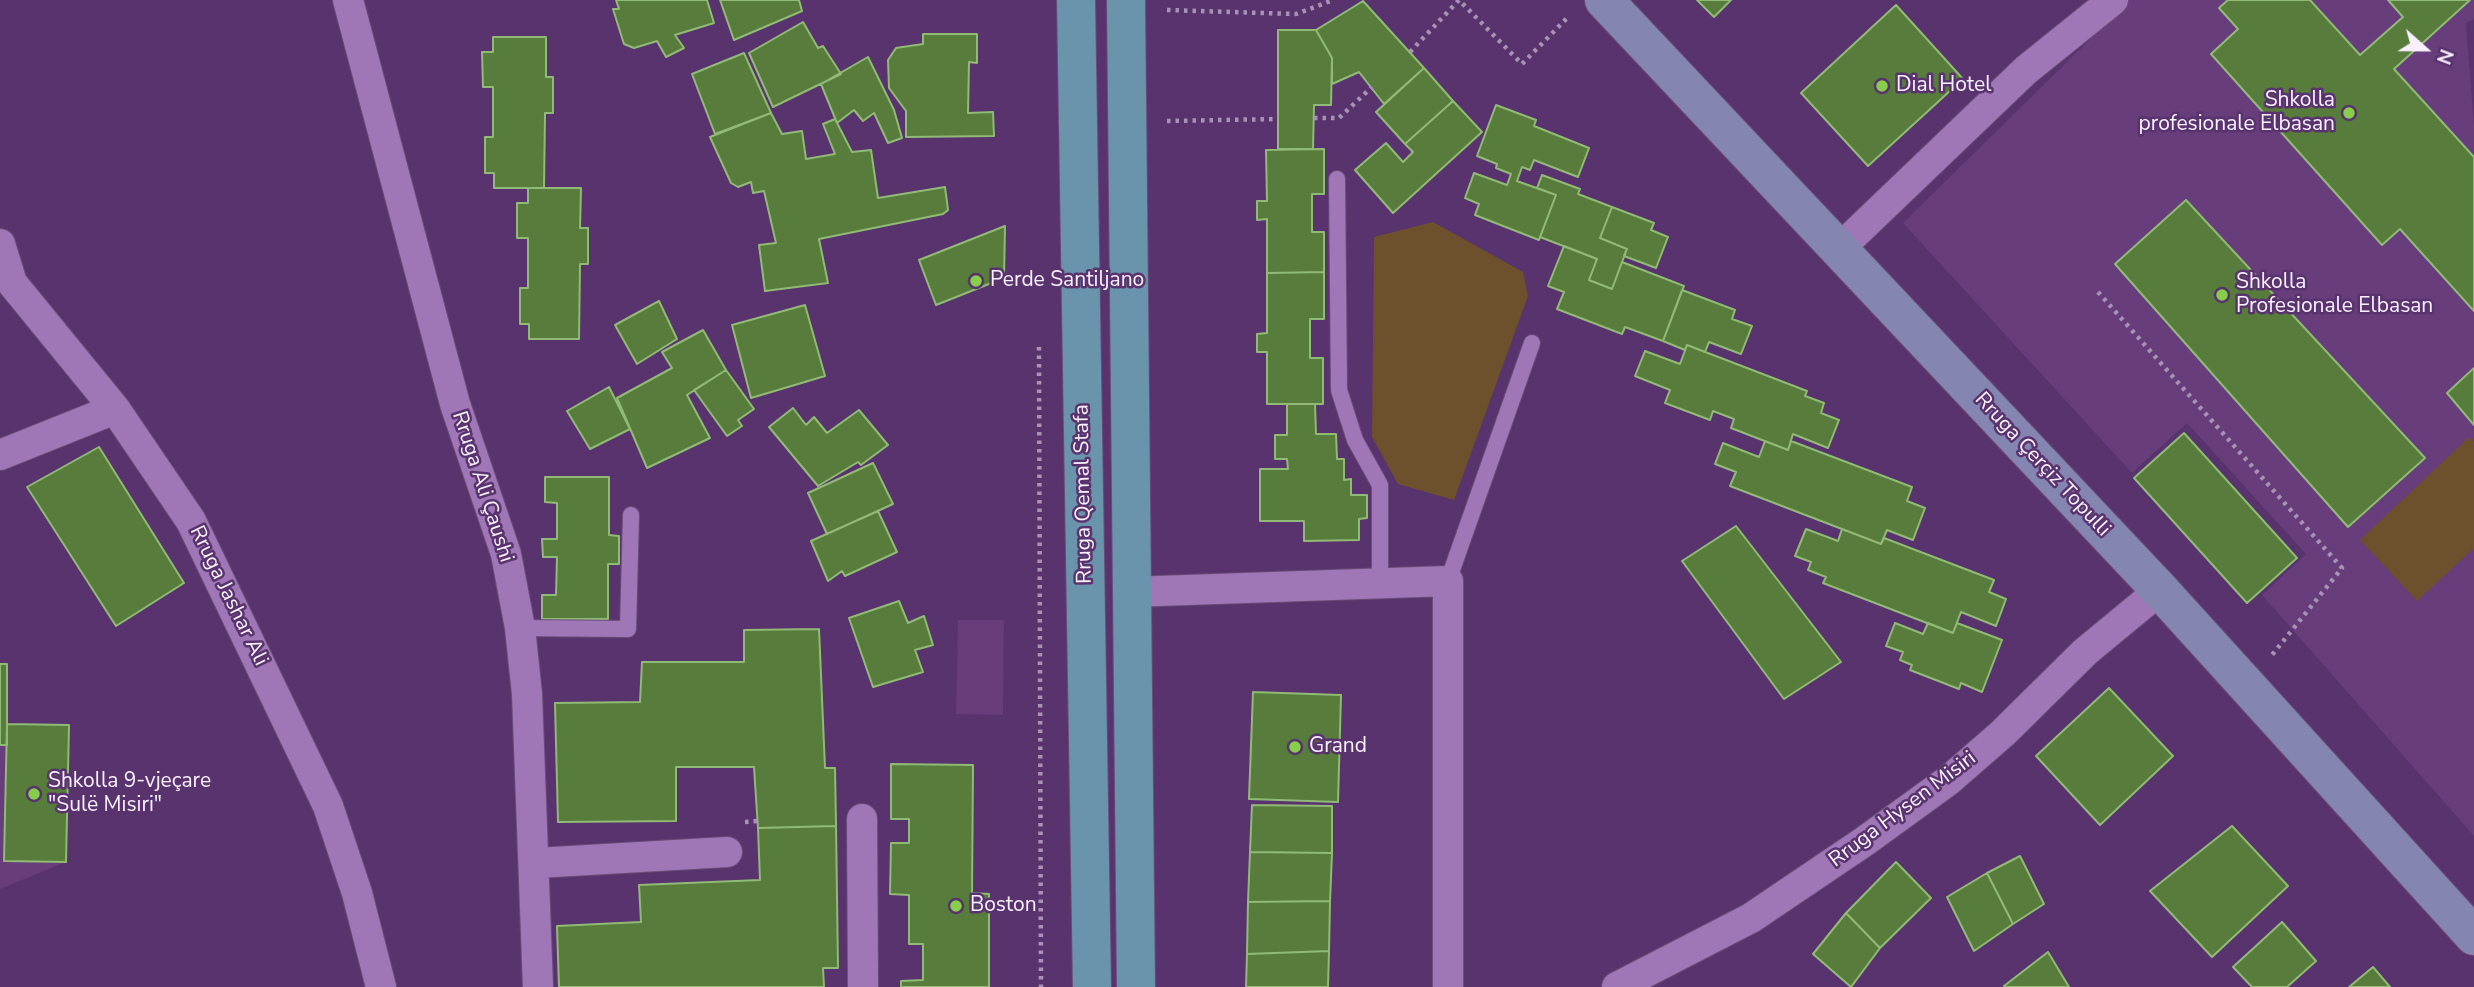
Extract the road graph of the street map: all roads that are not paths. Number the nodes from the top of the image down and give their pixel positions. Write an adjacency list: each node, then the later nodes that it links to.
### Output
1 (348, 0): 17 (street, Rruga Ali Çaushi)
2 (1076, 0): 25 (main road, Rruga Qemal Stafa)
3 (1126, 0): 16 (main road, Rruga Qemal Stafa)
4 (2113, 0): 8 (street)
5 (1590, 4): 8 (main road, Rruga Çerçiz Topulli)
6 (1337, 179): 14 (lane)
7 (0, 244): 10 (street, Rruga Jashar Ali)
8 (1839, 249): 15 (main road, Rruga Çerçiz Topulli)
9 (1532, 344): 13 (lane)
10 (116, 409): 11 (street); 22 (street, Rruga Jashar Ali)
11 (0, 455)
12 (631, 515): 17 (lane)
13 (1448, 581): 14 (street); 27 (street)
14 (1380, 583): 16 (street)
15 (2160, 590): 21 (main road, Rruga Çerçiz Topulli); 28 (street, Rruga Hysen Misiri)
16 (1129, 592): 26 (main road, Rruga Qemal Stafa)
17 (520, 628): 20 (street, Rruga Ali Çaushi)
18 (862, 819): 24 (street)
19 (727, 852): 20 (street)
20 (536, 863): 23 (street, Rruga Ali Çaushi)
21 (2474, 936)
22 (381, 987)
23 (538, 987)
24 (863, 987)
25 (1092, 987)
26 (1136, 987)
27 (1448, 987)
28 (1616, 987)

